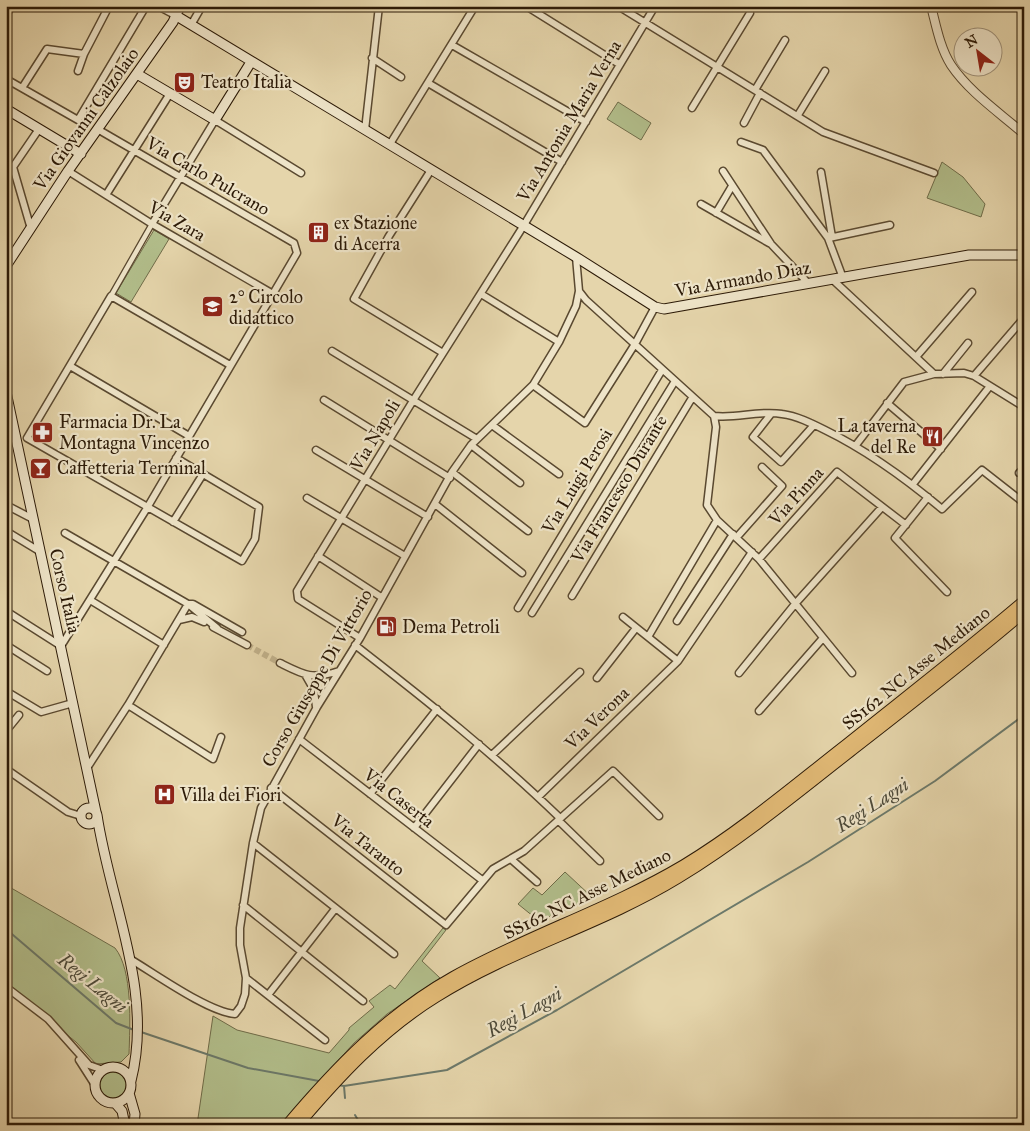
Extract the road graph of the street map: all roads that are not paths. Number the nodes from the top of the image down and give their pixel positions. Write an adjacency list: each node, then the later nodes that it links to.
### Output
1 (12, 6): 14 (street)
2 (109, 6): 20 (street)
3 (146, 6): 31 (street)
4 (158, 6): 15 (street)
5 (180, 6): 15 (main road, Via Giovanni Calzolaio)
6 (202, 6): 17 (street)
7 (379, 6): 21 (street)
8 (475, 6): 19 (street)
9 (526, 6): 23 (street)
10 (618, 6): 16 (street)
11 (655, 6): 16 (street, Via Antonia Maria Verna)
12 (931, 6): 43 (street)
13 (750, 13): 24 (street)
14 (6, 15)
15 (175, 15): 17 (main road, Via Armando Diaz); 27 (main road, Via Giovanni Calzolaio)
16 (645, 23): 23 (street, Via Antonia Maria Verna); 24 (street)
17 (191, 25): 22 (main road, Via Armando Diaz)
18 (785, 40): 32 (street)
19 (452, 45): 30 (street); 38 (street)
20 (84, 54): 25 (street); 31 (street)
21 (372, 58): 28 (street); 42 (street)
22 (251, 62): 37 (main road); 42 (main road, Via Armando Diaz)
23 (619, 64): 38 (street, Via Antonia Maria Verna)
24 (717, 67): 32 (street); 34 (street)
25 (78, 71)
26 (825, 71): 36 (street)
27 (137, 74): 33 (main road); 41 (main road, Via Giovanni Calzolaio)
28 (401, 76)
29 (6, 79): 31 (street)
30 (428, 83): 45 (street); 48 (street)
31 (22, 88)
32 (758, 91): 36 (street); 39 (street)
33 (169, 94): 37 (main road); 46 (street)
34 (692, 108)
35 (6, 109): 40 (main road)
36 (798, 115): 54 (street)
37 (215, 120): 53 (street); 55 (street)
38 (586, 122): 48 (street, Via Antonia Maria Verna)
39 (744, 123)
40 (39, 129): 47 (main road); 63 (street)
41 (99, 130): 46 (street, Via Carlo Pulcrano); 47 (main road, Via Giovanni Calzolaio)
42 (365, 130): 45 (main road, Via Armando Diaz)
43 (1024, 134)
44 (741, 142): 64 (street)
45 (390, 144): 49 (main road, Via Armando Diaz)
46 (134, 150): 55 (street, Via Carlo Pulcrano); 57 (street)
47 (81, 154): 51 (main road, Via Giovanni Calzolaio)
48 (562, 162): 62 (street, Via Antonia Maria Verna)
49 (431, 170): 62 (main road, Via Armando Diaz); 83 (street)
50 (723, 171): 56 (street)
51 (68, 172): 57 (street, Via Zara); 63 (main road, Via Giovanni Calzolaio)
52 (821, 172): 64 (street)
53 (301, 173)
54 (934, 173)
55 (180, 178): 60 (street); 74 (street, Via Carlo Pulcrano)
56 (732, 186): 59 (street); 65 (street)
57 (106, 195): 60 (street, Via Zara)
58 (701, 204): 59 (street)
59 (716, 213): 65 (street)
60 (152, 224): 74 (street, Via Zara); 76 (street)
61 (890, 225): 64 (street)
62 (524, 226): 67 (main road, Via Armando Diaz); 75 (street, Via Napoli)
63 (31, 229): 68 (main road, Via Giovanni Calzolaio)
64 (830, 238): 69 (street)
65 (770, 244): 71 (street)
66 (1024, 255): 69 (main road, Via Armando Diaz)
67 (576, 257): 72 (street); 77 (main road, Via Armando Diaz)
68 (6, 266)
69 (843, 278): 70 (main road, Via Armando Diaz)
70 (833, 280): 71 (main road, Via Armando Diaz); 84 (street)
71 (808, 283): 77 (main road, Via Armando Diaz)
72 (579, 290): 79 (street, Corso Giuseppe Di Vittorio); 81 (street)
73 (972, 292): 84 (street)
74 (272, 294): 85 (street)
75 (481, 294): 79 (street); 83 (street, Via Napoli)
76 (111, 296): 85 (street); 86 (street)
77 (655, 307): 81 (street)
78 (1024, 318): 90 (street)
79 (559, 342): 92 (street, Corso Giuseppe Di Vittorio)
80 (968, 343): 89 (street)
81 (635, 344): 87 (street); 92 (street)
82 (332, 351): 96 (street)
83 (443, 353): 96 (street, Via Napoli)
84 (916, 357): 88 (street)
85 (230, 365): 104 (street)
86 (70, 366): 104 (street); 105 (street)
87 (662, 370): 91 (street); 152 (street, Via Luigi Perosi)
88 (934, 374): 89 (street); 98 (street)
89 (942, 374): 90 (street)
90 (974, 376): 93 (street)
91 (675, 381): 95 (street); 155 (street)
92 (533, 384): 102 (street, Corso Giuseppe Di Vittorio)
93 (990, 386): 99 (street); 111 (street)
94 (6, 392): 108 (main road, Corso Italia)
95 (692, 398): 101 (street); 146 (street, Via Francesco Durante)
96 (414, 399): 106 (street); 107 (street, Via Napoli)
97 (324, 400): 107 (street)
98 (887, 403): 110 (street); 111 (street)
99 (1023, 404)
100 (771, 414): 101 (street); 103 (street); 103 (street)
101 (714, 416): 131 (street)
102 (492, 425): 106 (street, Corso Giuseppe Di Vittorio); 116 (street)
103 (814, 425): 110 (street)
104 (189, 436): 113 (street)
105 (27, 438): 108 (street); 127 (street)
106 (477, 439): 109 (street, Corso Giuseppe Di Vittorio)
107 (390, 440): 117 (street); 118 (street, Via Napoli)
108 (17, 443): 130 (main road, Corso Italia)
109 (471, 445): 117 (street, Corso Giuseppe Di Vittorio); 119 (street)
110 (856, 445): 120 (street)
111 (941, 449): 120 (street)
112 (316, 450): 118 (street)
113 (176, 458): 115 (street); 127 (street)
114 (762, 467): 137 (street)
115 (202, 474): 132 (street); 132 (street)
116 (559, 474)
117 (451, 475): 124 (street, Corso Giuseppe Di Vittorio); 134 (street)
118 (365, 479): 128 (street, Via Napoli); 129 (street)
119 (520, 483)
120 (912, 484): 121 (street)
121 (928, 497): 123 (street); 133 (street)
122 (307, 498): 128 (street)
123 (1024, 503)
124 (435, 504): 129 (street, Corso Giuseppe Di Vittorio); 144 (street)
125 (6, 505): 130 (street)
126 (882, 507): 133 (street, Via Pinna); 142 (street, Via Pinna); 151 (street)
127 (147, 508): 132 (street); 143 (street)
128 (342, 517): 140 (street, Via Napoli); 141 (street)
129 (428, 517): 141 (street, Corso Giuseppe Di Vittorio)
130 (33, 519): 138 (main road, Corso Italia)
131 (717, 520): 137 (street); 162 (street)
132 (173, 522)
133 (906, 525): 145 (street)
134 (528, 530)
135 (6, 532): 138 (street)
136 (65, 533): 143 (street)
137 (735, 535): 139 (street); 158 (street)
138 (39, 551): 169 (main road, Corso Italia)
139 (752, 552): 142 (street); 170 (street, Via Verona)
140 (318, 556): 147 (street); 163 (street, Via Napoli)
141 (405, 556): 147 (street, Corso Giuseppe Di Vittorio)
142 (760, 559): 151 (street)
143 (114, 562): 148 (street); 150 (street)
144 (522, 573)
145 (947, 592)
146 (572, 596)
147 (381, 597): 163 (street, Corso Giuseppe Di Vittorio)
148 (90, 600): 166 (street); 169 (street)
149 (1024, 601): 226 (highway, SS162 NC Asse Mediano)
150 (188, 604): 157 (street); 159 (street); 161 (street)
151 (795, 604): 164 (street); 175 (street)
152 (518, 608)
153 (6, 611): 169 (street)
154 (1024, 612): 226 (highway, SS162 NC Asse Mediano)
155 (532, 613)
156 (623, 617): 160 (street)
157 (178, 621): 159 (street); 166 (street)
158 (677, 621)
159 (217, 628): 167 (street)
160 (636, 628): 162 (street); 178 (street, Via Verona)
161 (242, 632)
162 (648, 637): 170 (street)
163 (360, 638): 168 (street, Corso Giuseppe Di Vittorio)
164 (823, 638): 176 (street); 184 (street)
165 (6, 645): 173 (street)
166 (164, 645): 181 (street)
167 (247, 645)
168 (355, 645): 172 (street, Corso Giuseppe Di Vittorio); 183 (street)
169 (61, 646): 180 (main road, Corso Italia)
170 (678, 661): 196 (street, Via Verona)
171 (280, 663): 177 (street)
172 (339, 671): 177 (street); 182 (street, Corso Giuseppe Di Vittorio)
173 (47, 672)
174 (580, 672): 190 (street)
175 (739, 673)
176 (852, 673)
177 (306, 676): 182 (street)
178 (597, 678)
179 (6, 691): 180 (street)
180 (73, 702): 191 (main road, Corso Italia)
181 (128, 705): 187 (street); 191 (street)
182 (316, 709): 188 (street, Corso Giuseppe Di Vittorio)
183 (437, 709): 189 (street); 194 (street)
184 (759, 710)
185 (19, 715): 186 (street)
186 (6, 731)
187 (221, 737)
188 (299, 739): 193 (street, Corso Giuseppe Di Vittorio); 194 (street, Via Caserta)
189 (479, 744): 190 (street); 201 (street)
190 (492, 755): 196 (street)
191 (87, 768): 195 (main road, Corso Italia)
192 (6, 769): 198 (street)
193 (271, 788): 203 (street, Corso Giuseppe Di Vittorio); 206 (street, Via Taranto)
194 (370, 794): 201 (street, Via Caserta)
195 (91, 797): 197 (main road, Corso Italia); 198 (main road)
196 (538, 797): 200 (street)
197 (96, 813): 198 (main road); 198 (main road); 202 (main road, Corso Italia)
198 (84, 816): 202 (main road, Corso Italia)
199 (659, 816): 200 (street)
200 (559, 819): 204 (street); 205 (street)
201 (414, 828): 206 (street, Via Caserta)
202 (100, 843): 212 (main road, Corso Italia)
203 (253, 843): 208 (street, Corso Giuseppe Di Vittorio); 209 (street)
204 (512, 860): 206 (street); 207 (street)
205 (600, 861)
206 (482, 880)
207 (537, 882)
208 (243, 905): 210 (street); 213 (street, Corso Giuseppe Di Vittorio)
209 (335, 909): 210 (street); 211 (street)
210 (302, 952): 215 (street); 216 (street)
211 (394, 954)
212 (130, 959): 213 (street, Corso Giuseppe Di Vittorio); 219 (main road, Corso Italia)
213 (246, 978): 215 (street)
214 (6, 987): 218 (street)
215 (268, 995): 217 (street)
216 (363, 1001)
217 (325, 1040)
218 (68, 1042): 221 (street); 223 (street)
219 (136, 1054): 220 (main road); 222 (main road, Corso Italia)
220 (120, 1068): 221 (main road); 222 (main road)
221 (103, 1070): 223 (main road)
222 (131, 1081): 224 (main road, Corso Italia)
223 (95, 1085): 225 (main road)
224 (129, 1093): 225 (main road); 228 (main road, Corso Italia)
225 (115, 1103): 227 (main road)
226 (294, 1123)
227 (125, 1125)
228 (134, 1125)

